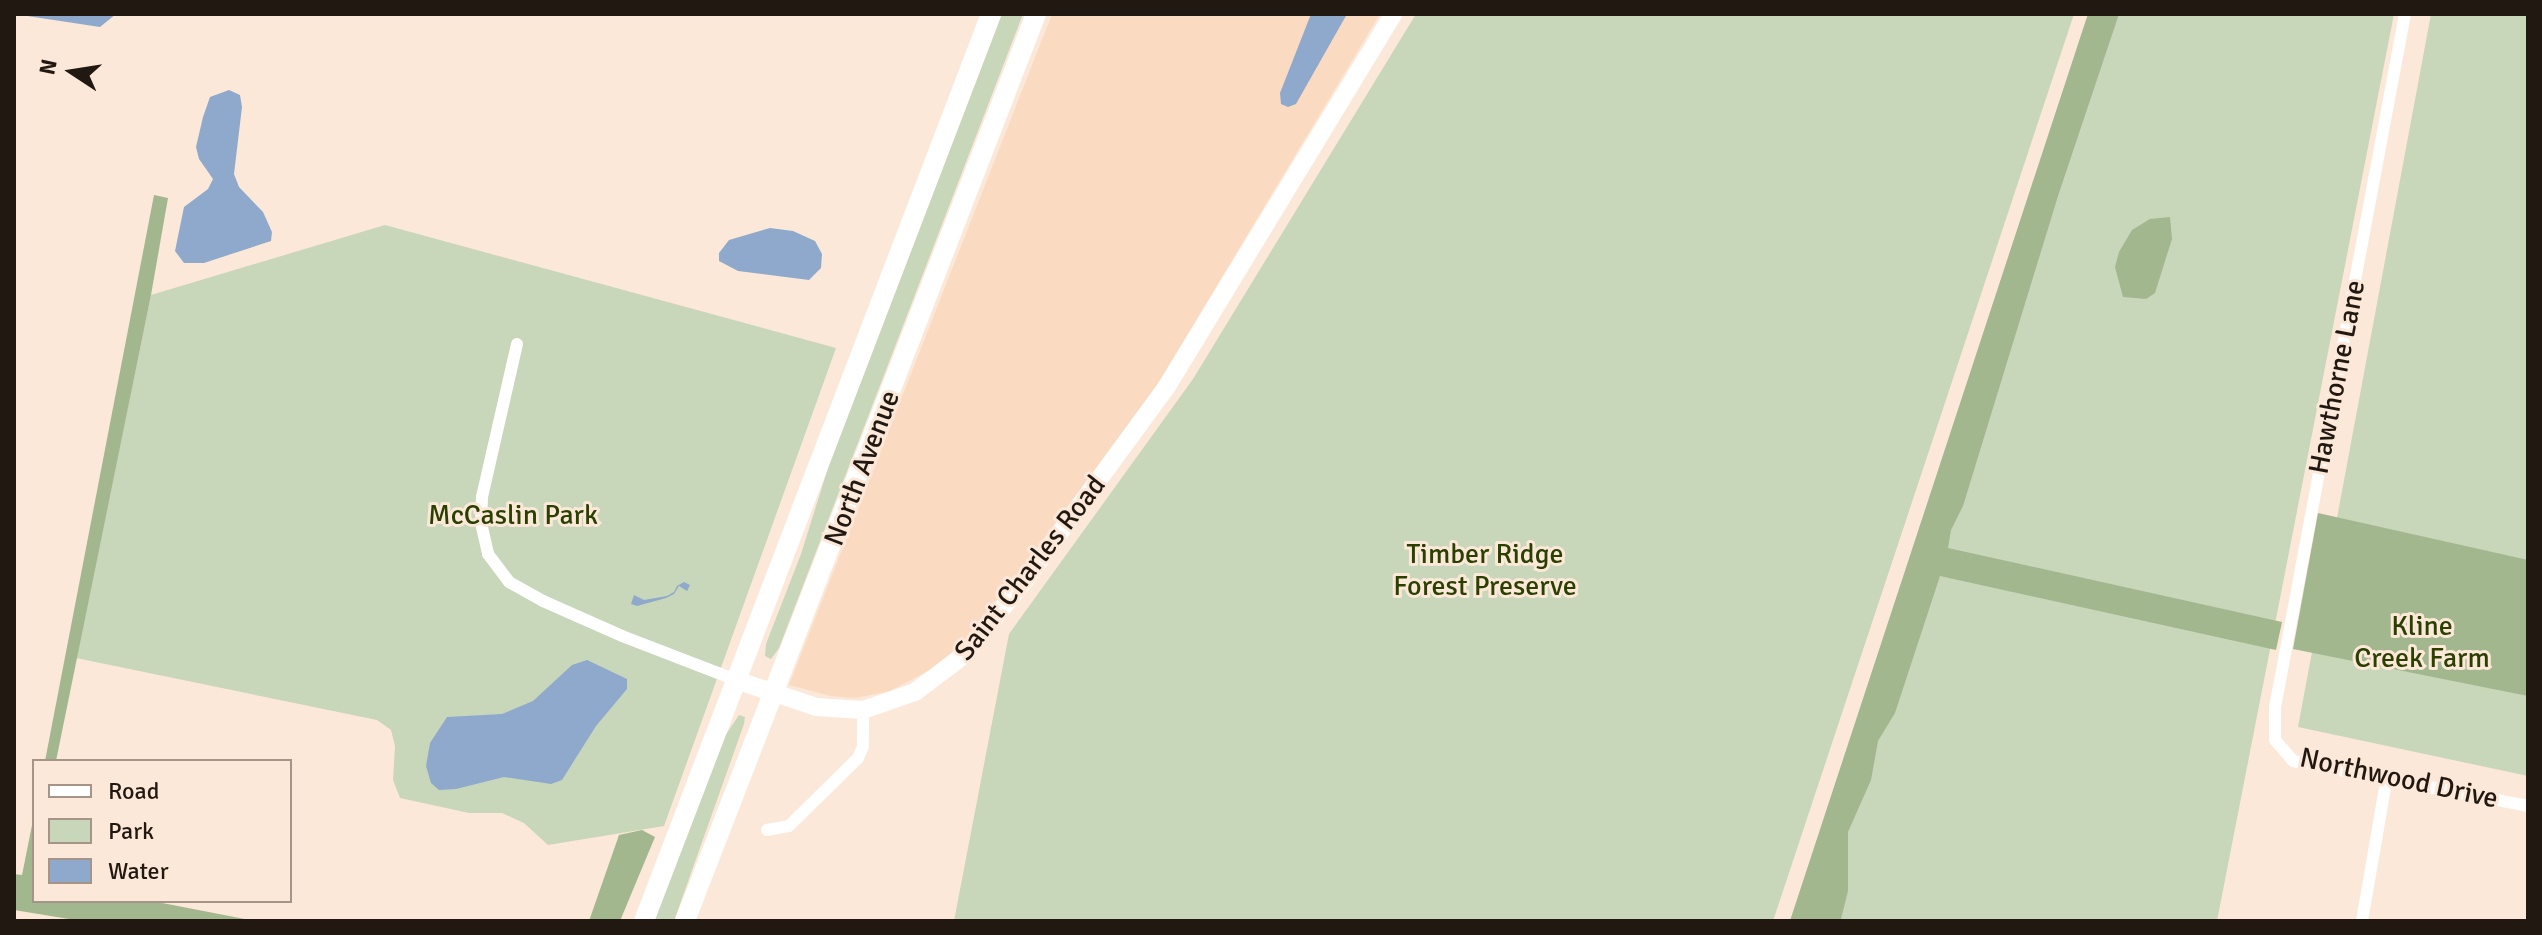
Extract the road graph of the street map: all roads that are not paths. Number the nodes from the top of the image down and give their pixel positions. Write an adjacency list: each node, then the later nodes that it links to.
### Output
1 (991, 14): 6 (main road, North Avenue)
2 (1036, 14): 7 (main road, North Avenue)
3 (1393, 14): 8 (street, Saint Charles Road)
4 (2405, 14): 9 (street, Hawthorne Lane)
5 (517, 344): 6 (street, Saint Charles Road)
6 (736, 680): 7 (street, Saint Charles Road); 13 (main road, North Avenue)
7 (772, 694): 8 (street, Saint Charles Road); 14 (main road, North Avenue)
8 (863, 710): 12 (street)
9 (2275, 740): 10 (street, Northwood Drive)
10 (2387, 776): 11 (street, Northwood Drive); 15 (street)
11 (2528, 806)
12 (767, 830)
13 (644, 921)
14 (685, 921)
15 (2362, 921)

